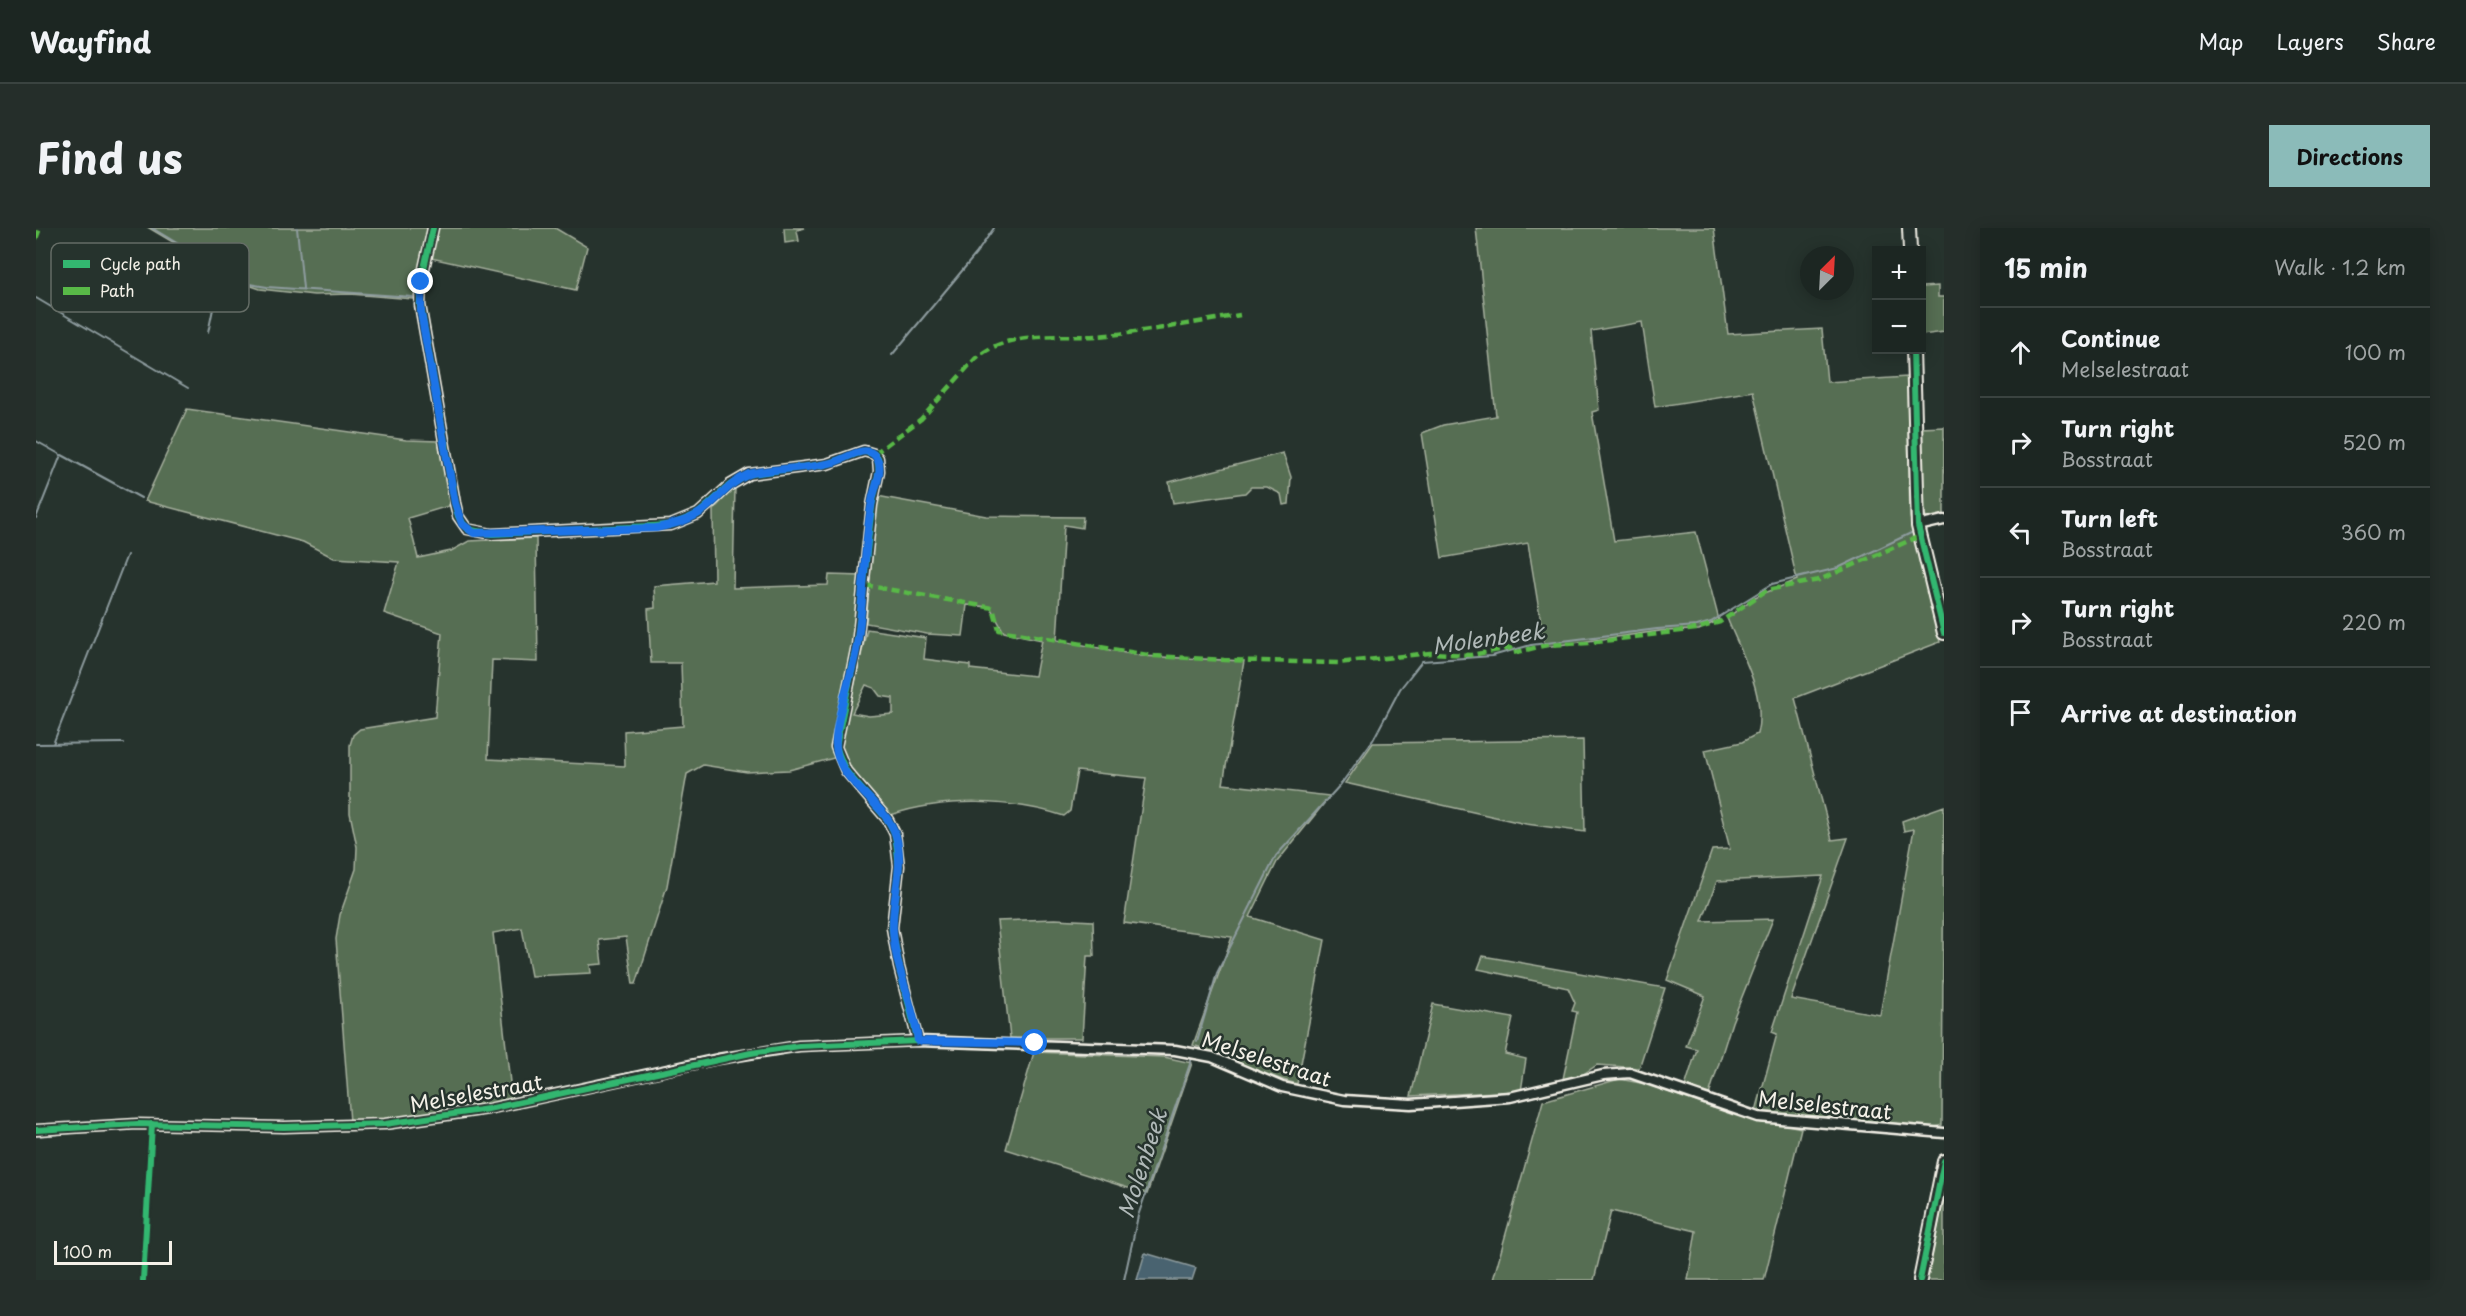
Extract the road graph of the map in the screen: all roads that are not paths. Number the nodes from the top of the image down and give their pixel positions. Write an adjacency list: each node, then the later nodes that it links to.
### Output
1 (433, 228): 8 (street)
2 (1909, 228): 3 (street)
3 (1910, 246)
4 (1913, 354): 6 (street)
5 (1944, 520): 6 (street)
6 (1918, 526): 7 (street)
7 (1944, 633)
8 (918, 1041): 9 (street, Melselestraat); 10 (street, Melselestraat)
9 (36, 1130)
10 (1944, 1133)
11 (1944, 1161): 12 (street)
12 (1920, 1280)

